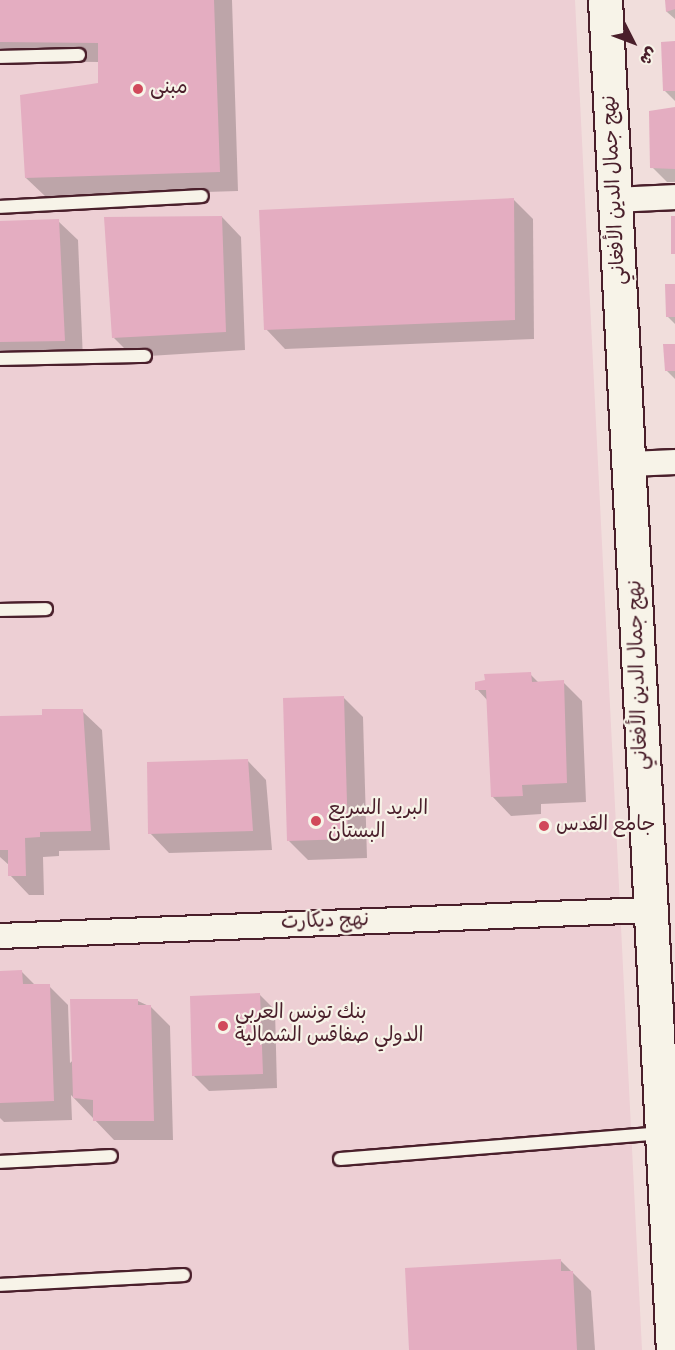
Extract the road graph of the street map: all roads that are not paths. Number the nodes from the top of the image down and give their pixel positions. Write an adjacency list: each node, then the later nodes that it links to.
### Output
1 (605, 0): 6 (main road, نهج جمال الدين الأفغاني)
2 (79, 55): 3 (lane)
3 (0, 57)
4 (202, 196): 7 (lane)
5 (675, 197): 6 (street)
6 (616, 200): 11 (main road, نهج جمال الدين الأفغاني)
7 (0, 207)
8 (145, 356): 9 (lane)
9 (0, 359)
10 (675, 462): 11 (street)
11 (631, 464): 14 (main road, نهج جمال الدين الأفغاني)
12 (45, 609): 13 (lane)
13 (0, 610)
14 (650, 910): 15 (street, نهج ديكارت); 16 (main road, نهج جمال الدين الأفغاني)
15 (0, 936)
16 (664, 958): 17 (main road, نهج جمال الدين الأفغاني)
17 (661, 1133): 19 (lane); 21 (main road, نهج جمال الدين الأفغاني)
18 (111, 1156): 20 (lane)
19 (340, 1159)
20 (0, 1162)
21 (669, 1175): 24 (main road, نهج جمال الدين الأفغاني)
22 (184, 1275): 23 (lane)
23 (0, 1285)
24 (672, 1350)

